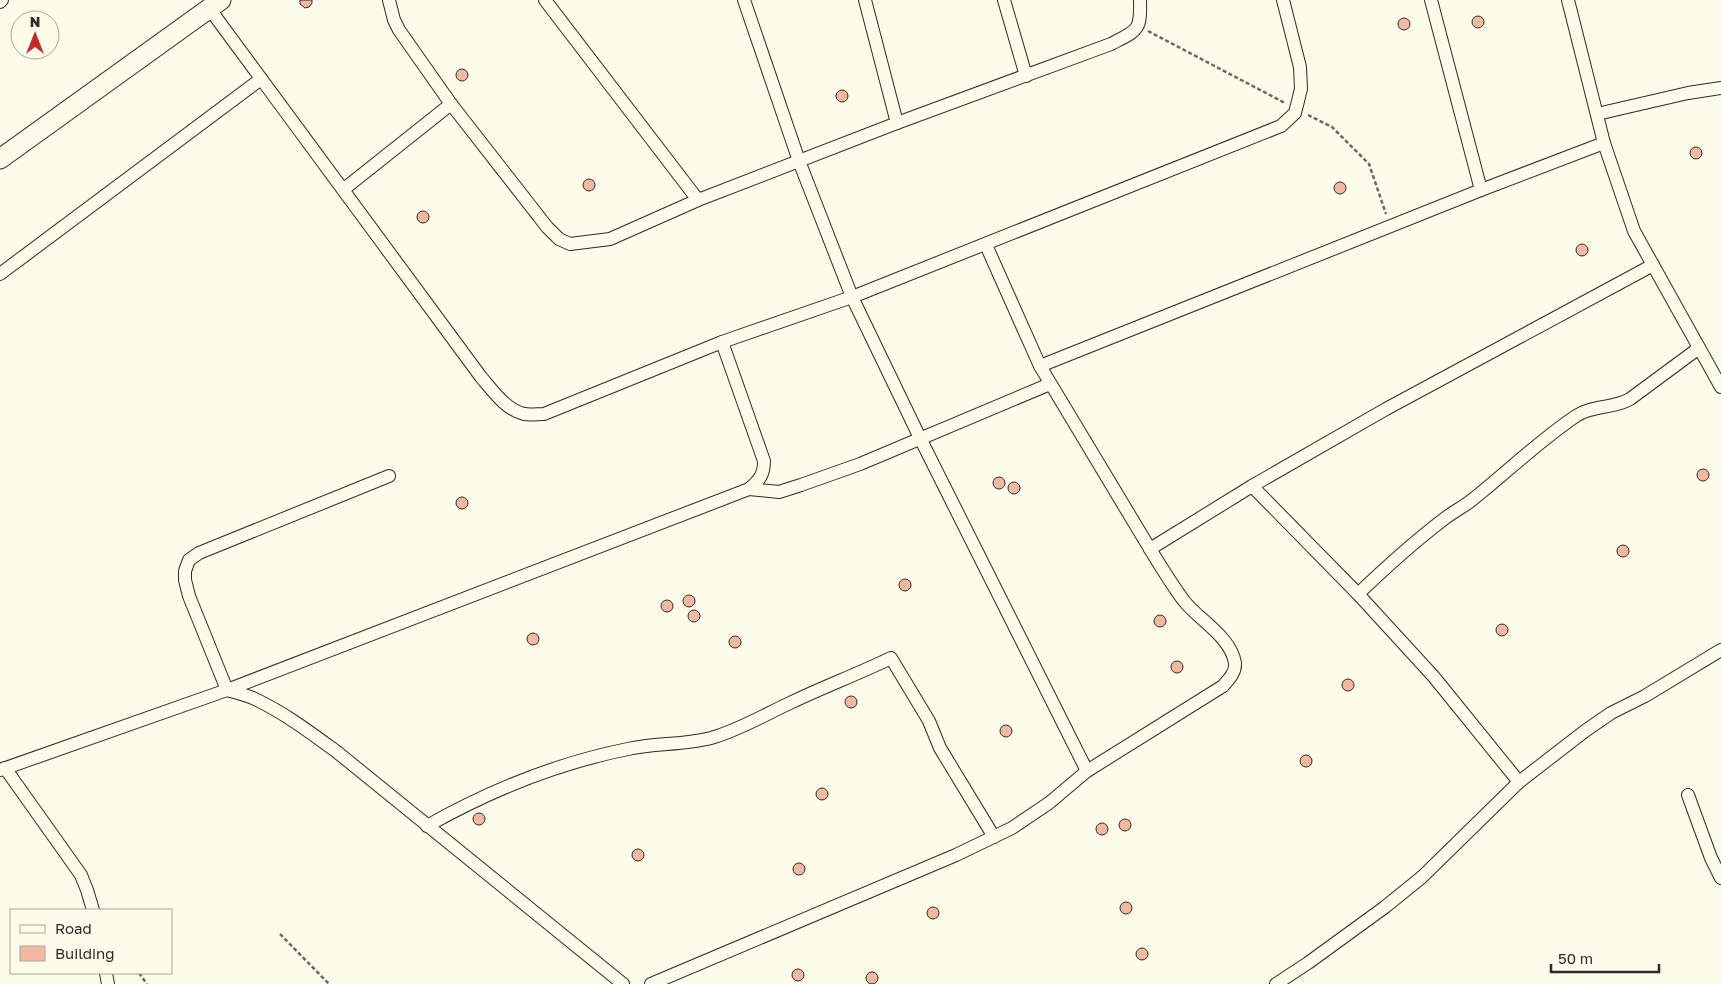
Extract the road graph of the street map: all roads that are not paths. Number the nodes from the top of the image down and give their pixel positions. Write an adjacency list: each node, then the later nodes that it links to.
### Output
1 (389, 0): 14 (street)
2 (545, 0): 22 (street)
3 (744, 0): 19 (street)
4 (864, 0): 16 (street)
5 (1004, 0): 11 (street)
6 (1140, 0): 11 (street)
7 (1282, 0): 23 (street)
8 (1431, 0): 21 (street)
9 (1568, 0): 15 (street)
10 (215, 4): 12 (street); 18 (street)
11 (1026, 76): 16 (street)
12 (261, 79): 20 (street); 25 (street)
13 (1721, 88): 15 (street)
14 (451, 104): 20 (street); 22 (street)
15 (1597, 114): 17 (street)
16 (897, 123): 19 (street)
17 (1604, 143): 21 (street); 24 (street)
18 (0, 159)
19 (799, 161): 22 (street); 26 (street)
20 (344, 189): 27 (street)
21 (1482, 190): 29 (street)
22 (698, 200)
23 (986, 244): 26 (street); 29 (street)
24 (1653, 265): 28 (street); 34 (street)
25 (0, 274)
26 (852, 297): 27 (street); 32 (street)
27 (722, 342): 35 (street)
28 (1699, 348): 31 (street); 37 (street)
29 (1040, 366): 30 (street)
30 (1050, 384): 32 (street); 36 (street)
31 (1721, 387)
32 (920, 438): 35 (street); 41 (street)
33 (389, 476): 39 (street)
34 (1252, 486): 36 (street); 37 (street)
35 (749, 489): 39 (street)
36 (1150, 550): 41 (street)
37 (1358, 594): 42 (street)
38 (1721, 650): 42 (street)
39 (227, 690): 40 (street); 44 (street)
40 (3, 769): 47 (street)
41 (1087, 770): 45 (street)
42 (1519, 782): 50 (street)
43 (1688, 795): 46 (street)
44 (427, 826): 45 (street); 48 (street)
45 (994, 837): 49 (street)
46 (1721, 878)
47 (93, 909)
48 (623, 984)
49 (651, 984)
50 (1276, 984)

